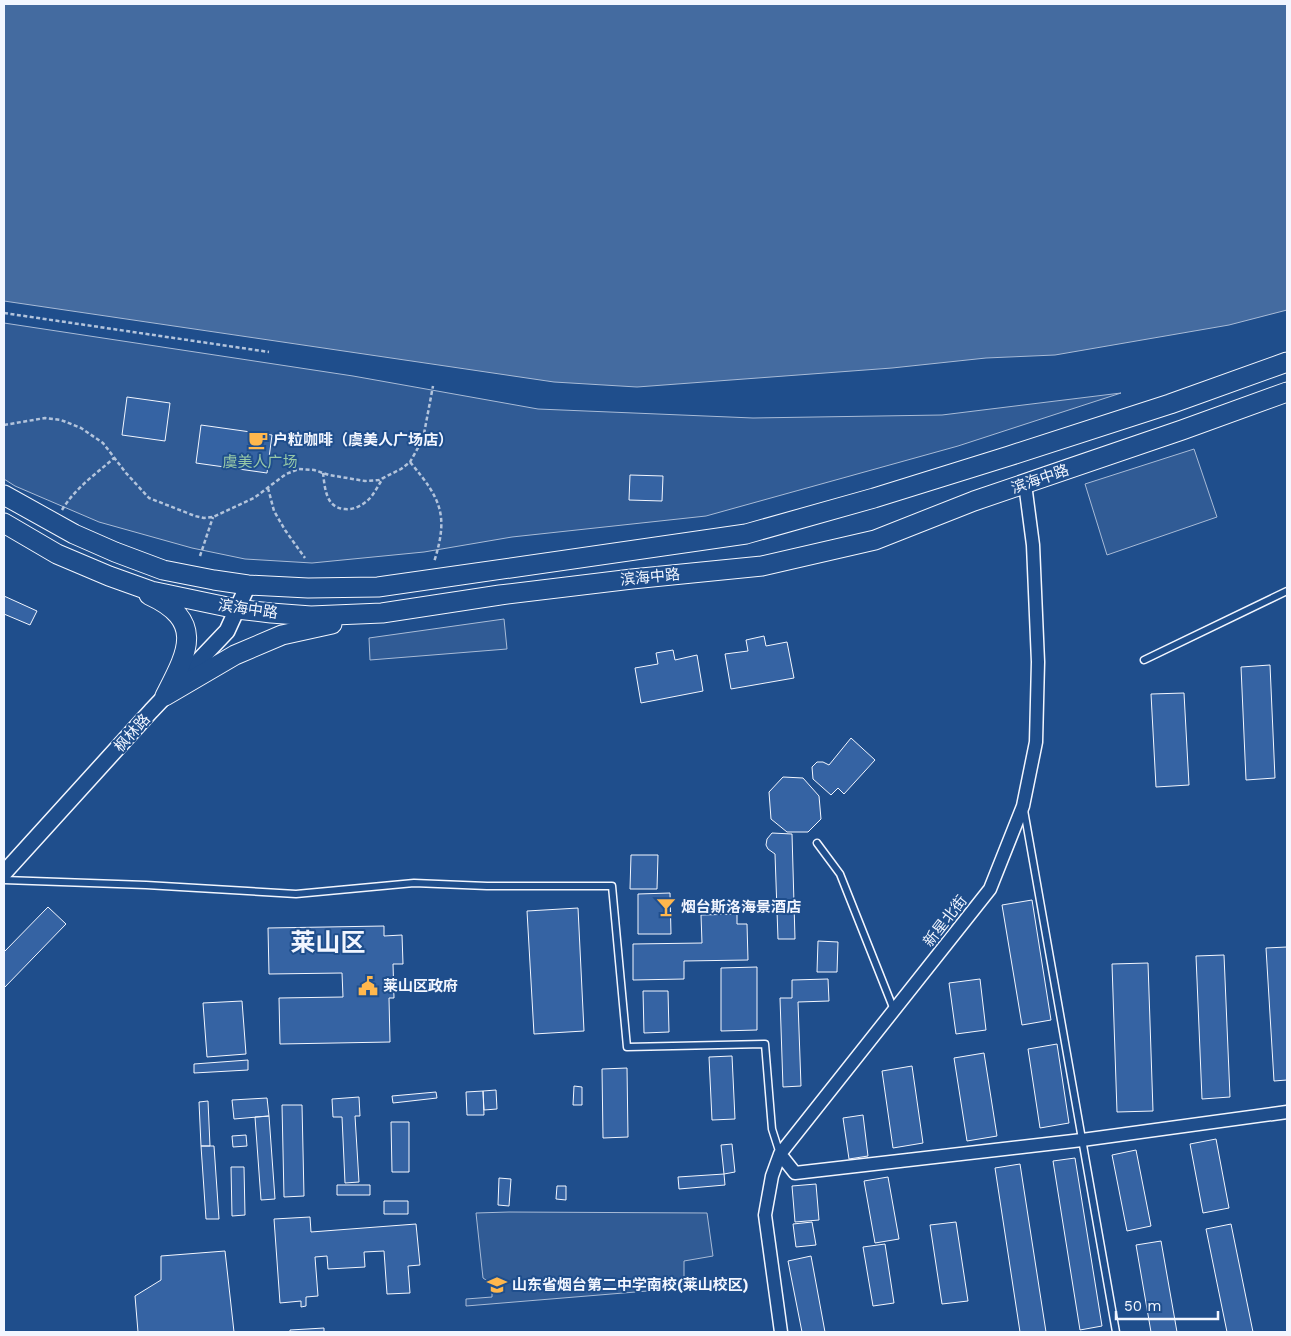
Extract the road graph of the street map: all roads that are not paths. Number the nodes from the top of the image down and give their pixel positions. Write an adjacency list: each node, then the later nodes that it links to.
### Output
1 (1287, 362): 7 (main road, 滨海中路)
2 (1287, 392): 3 (main road, 滨海中路)
3 (1025, 484): 10 (main road, 滨海中路); 13 (street, 新星北街)
4 (4, 495): 7 (main road, 滨海中路)
5 (4, 522): 6 (main road, 滨海中路)
6 (109, 576): 9 (main road, 滨海中路); 12 (main road)
7 (248, 585): 9 (street, 枫林路)
8 (1287, 591): 11 (lane)
9 (237, 609): 10 (main road, 滨海中路); 12 (street, 枫林路)
10 (382, 613): 12 (main road)
11 (1144, 660)
12 (165, 696): 15 (street, 枫林路)
13 (1023, 806): 17 (street, 新星北街); 19 (lane)
14 (817, 843): 17 (lane)
15 (4, 874)
16 (4, 880): 20 (lane)
17 (895, 1011): 20 (street, 新星北街)
18 (1287, 1112): 19 (street)
19 (1082, 1140): 20 (street); 22 (lane)
20 (780, 1154): 21 (street, 新星北街)
21 (781, 1332)
22 (1116, 1332)

